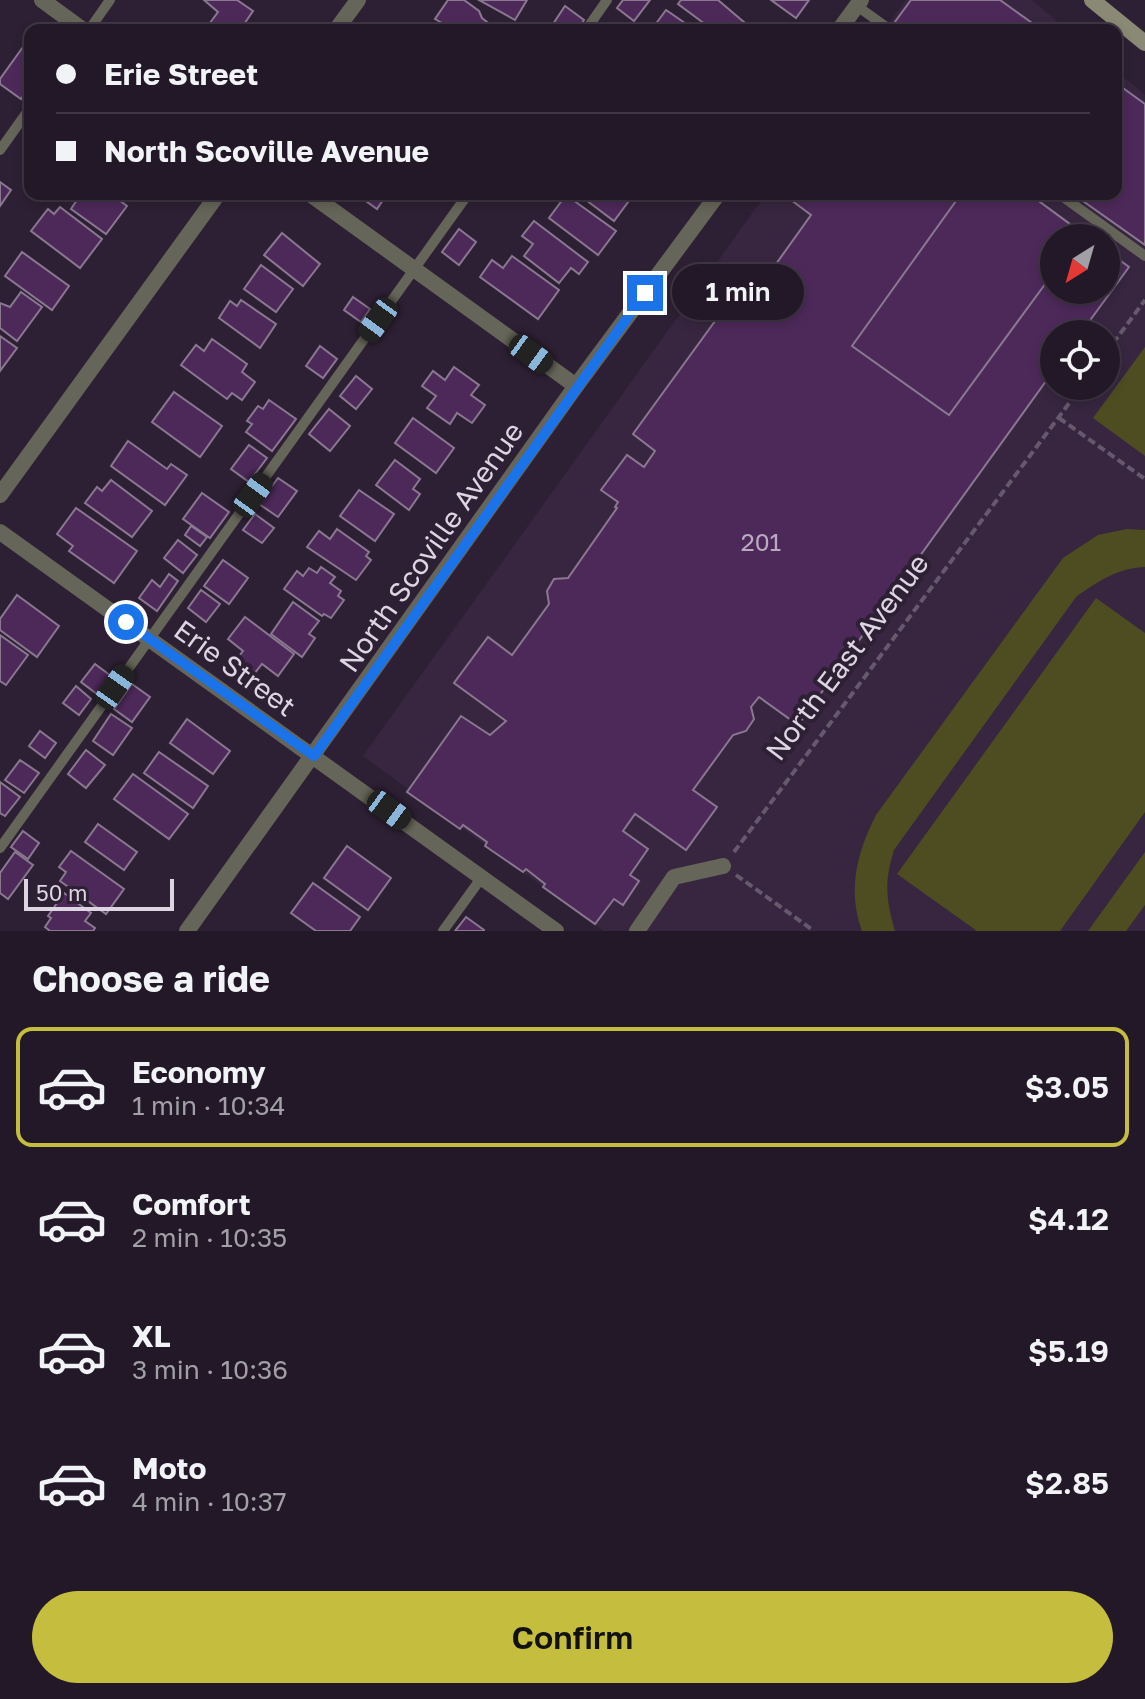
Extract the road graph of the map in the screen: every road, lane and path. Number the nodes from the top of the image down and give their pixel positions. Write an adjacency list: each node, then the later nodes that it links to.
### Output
1 (42, 0): 7 (street)
2 (110, 0): 8 (lane)
3 (358, 0): 9 (street)
4 (607, 0): 10 (lane)
5 (1092, 0): 13 (main road)
6 (859, 3): 11 (street); 12 (lane)
7 (77, 24)
8 (91, 24)
9 (340, 24)
10 (590, 24)
11 (843, 24)
12 (883, 24)
13 (1122, 24)
14 (1122, 24): 15 (main road)
15 (1145, 43)
16 (24, 116): 17 (lane)
17 (0, 150)
18 (214, 200): 31 (street)
19 (318, 200): 24 (street)
20 (464, 200): 24 (lane)
21 (714, 200): 27 (street, North Scoville Avenue)
22 (1067, 200): 23 (lane)
23 (1145, 256)
24 (415, 269): 27 (street); 33 (lane)
25 (1145, 300): 26 (path)
26 (1120, 334)
27 (576, 386): 34 (street, North Scoville Avenue)
28 (1071, 400): 29 (path, North East Avenue)
29 (1058, 417): 30 (path); 36 (path, North East Avenue)
30 (1145, 479)
31 (0, 495)
32 (0, 532): 33 (street, Erie Street)
33 (150, 639): 34 (street, Erie Street); 35 (lane)
34 (314, 756): 37 (street, Erie Street); 38 (street, North Scoville Avenue)
35 (0, 848)
36 (723, 866): 41 (street); 42 (path)
37 (482, 877): 39 (lane); 40 (street, Erie Street)
38 (187, 931)
39 (443, 931)
40 (556, 931)
41 (637, 931)
42 (814, 931)

